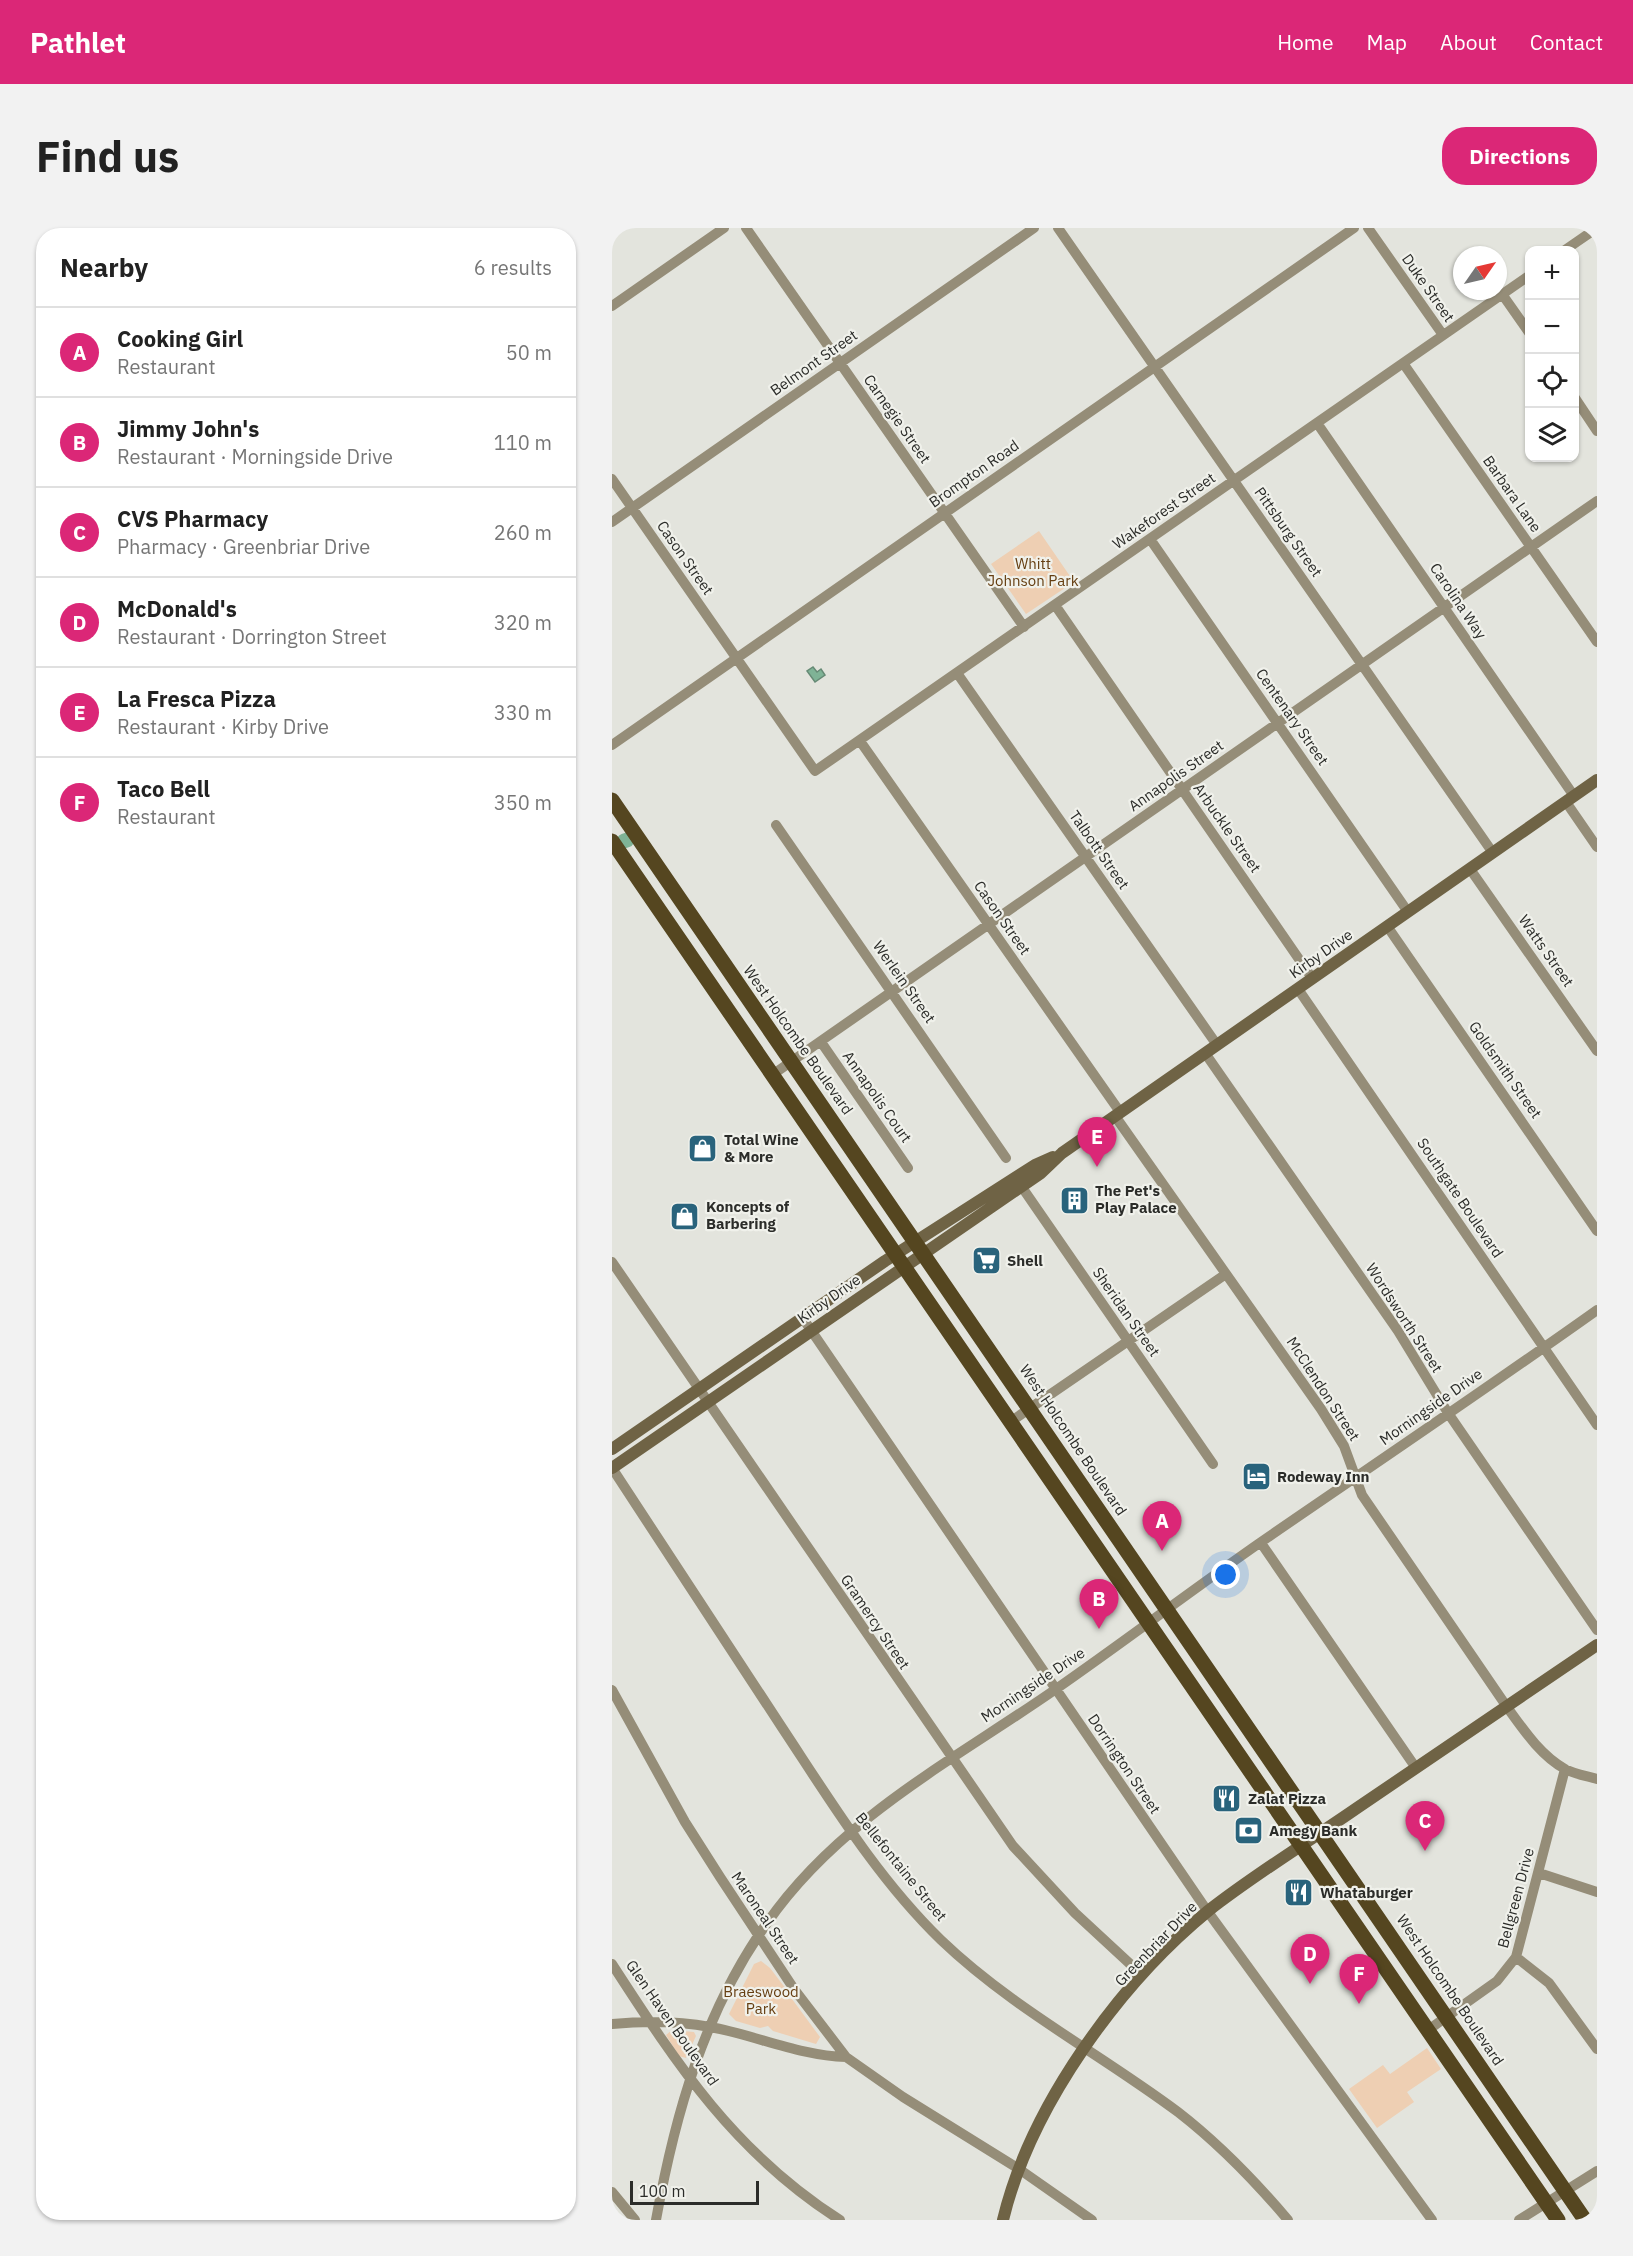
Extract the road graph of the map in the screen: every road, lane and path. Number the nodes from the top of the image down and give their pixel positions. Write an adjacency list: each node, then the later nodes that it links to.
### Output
1 (724, 228): 13 (street)
2 (746, 228): 16 (street, Carnegie Street)
3 (1034, 228): 16 (street, Belmont Street)
4 (1058, 228): 18 (street, Pittsburg Street)
5 (1354, 228): 18 (street, Brompton Road)
6 (1368, 228): 15 (street, Duke Street)
7 (1597, 228): 8 (street)
8 (1571, 246)
9 (1525, 278): 10 (street, Wakeforest Street)
10 (1507, 291)
11 (1493, 300): 15 (street, Wakeforest Street)
12 (1506, 300): 14 (street)
13 (612, 306)
14 (1525, 326)
15 (1443, 335): 17 (street, Wakeforest Street)
16 (840, 363): 25 (street, Belmont Street); 26 (street, Carnegie Street)
17 (1403, 363): 20 (street, Wakeforest Street); 29 (street, Barbara Lane)
18 (1155, 367): 23 (street, Pittsburg Street); 26 (street, Brompton Road)
19 (1579, 404): 21 (street)
20 (1317, 423): 23 (street, Wakeforest Street); 31 (street, Carolina Way)
21 (1597, 431)
22 (612, 479): 25 (street, Cason Street)
23 (1234, 481): 28 (street, Wakeforest Street); 35 (street, Pittsburg Street)
24 (1597, 501): 29 (street, Annapolis Street)
25 (632, 508): 27 (street, Belmont Street); 34 (street, Cason Street)
26 (944, 513): 32 (street, Carnegie Street); 34 (street, Brompton Road)
27 (612, 522)
28 (1150, 539): 30 (street, Wakeforest Street); 37 (street, Centenary Street)
29 (1532, 547): 31 (street, Annapolis Street); 33 (street, Barbara Lane)
30 (1055, 605): 32 (street, Wakeforest Street); 42 (street, Arbuckle Street)
31 (1445, 608): 35 (street, Annapolis Street); 43 (street, Carolina Way)
32 (1024, 627): 36 (street, Wakeforest Street)
33 (1597, 642)
34 (736, 658): 39 (street, Brompton Road); 40 (street, Cason Street)
35 (1362, 665): 37 (street, Annapolis Street); 48 (street, Pittsburg Street)
36 (957, 673): 38 (street, Wakeforest Street); 49 (street, Talbott Street)
37 (1278, 723): 42 (street, Annapolis Street); 51 (street, Centenary Street)
38 (860, 741): 40 (street, Wakeforest Street); 52 (street, Cason Street)
39 (612, 745)
40 (815, 771)
41 (1597, 780): 43 (main road, Kirby Drive)
42 (1183, 790): 49 (street, Annapolis Street); 54 (street, Arbuckle Street)
43 (1570, 799): 47 (street, Carolina Way); 48 (main road, Kirby Drive)
44 (612, 800): 61 (main road, West Holcombe Boulevard)
45 (776, 825): 56 (street, Werlein Street)
46 (612, 841): 62 (main road)
47 (1597, 847)
48 (1493, 853): 50 (main road, Kirby Drive)
49 (1086, 858): 52 (street, Annapolis Street); 58 (street, Talbott Street)
50 (1470, 869): 51 (main road, Kirby Drive); 59 (street, Watts Street)
51 (1408, 912): 53 (main road, Kirby Drive)
52 (989, 925): 56 (street, Annapolis Street); 63 (street, Cason Street)
53 (1387, 926): 54 (main road, Kirby Drive); 67 (street, Goldsmith Street)
54 (1312, 978): 55 (main road, Kirby Drive)
55 (1298, 989): 58 (main road, Kirby Drive); 76 (street, Southgate Boulevard)
56 (892, 992): 57 (street, Annapolis Street); 64 (street, Werlein Street)
57 (821, 1042): 61 (street, Annapolis Street); 65 (street, Annapolis Court)
58 (1217, 1045): 60 (main road, Kirby Drive)
59 (1597, 1051)
60 (1205, 1053): 63 (main road, Kirby Drive); 80 (street, Wordsworth Street)
61 (791, 1063): 62 (street, Annapolis Street); 68 (main road, West Holcombe Boulevard)
62 (772, 1075): 69 (main road)
63 (1117, 1114): 66 (main road, Kirby Drive); 71 (street, McClendon Street)
64 (1006, 1158)
65 (908, 1168)
66 (1019, 1182): 68 (main road, Kirby Drive); 75 (street, Sheridan Street)
67 (1597, 1231)
68 (919, 1247): 69 (main road, Kirby Drive); 79 (main road, West Holcombe Boulevard)
69 (900, 1260): 73 (main road, Kirby Drive); 74 (main road, Kirby Drive); 81 (main road)
70 (612, 1262): 77 (street, Gramercy Street)
71 (1226, 1274): 75 (street); 86 (street, McClendon Street)
72 (1597, 1310): 76 (street, Morningside Drive)
73 (802, 1317): 74 (street, Dorrington Street); 77 (main road, Kirby Drive)
74 (811, 1330): 78 (main road, Kirby Drive); 93 (street, Dorrington Street)
75 (1128, 1341): 79 (street); 84 (street, Sheridan Street)
76 (1544, 1348): 80 (street, Morningside Drive); 82 (street, Southgate Boulevard)
77 (699, 1388): 78 (street, Gramercy Street); 83 (main road, Kirby Drive)
78 (708, 1402): 85 (main road, Kirby Drive); 95 (street, Gramercy Street)
79 (1030, 1409): 81 (street); 88 (main road, West Holcombe Boulevard)
80 (1448, 1413): 86 (street, Morningside Drive); 90 (street, Wordsworth Street)
81 (1010, 1422): 89 (main road)
82 (1597, 1425)
83 (612, 1449)
84 (1213, 1464)
85 (612, 1468): 99 (street, Bellefontaine Street)
86 (1355, 1479): 87 (street, Morningside Drive); 94 (street, McClendon Street)
87 (1261, 1543): 88 (street, Morningside Drive); 96 (street)
88 (1166, 1609): 89 (street, Morningside Drive); 100 (main road, West Holcombe Boulevard)
89 (1148, 1623): 93 (street, Morningside Drive); 101 (main road)
90 (1597, 1630)
91 (1597, 1646): 94 (main road, Greenbriar Drive)
92 (612, 1690): 106 (street, Maroneal Street)
93 (1055, 1690): 95 (street, Morningside Drive); 104 (street, Dorrington Street)
94 (1507, 1707): 96 (main road, Greenbriar Drive); 97 (street, McClendon Street)
95 (950, 1758): 99 (street, Morningside Drive); 110 (street, Gramercy Street)
96 (1416, 1768): 100 (main road, Greenbriar Drive)
97 (1565, 1769): 98 (street, McClendon Street); 102 (street, Bellgreen Drive)
98 (1597, 1779)
99 (850, 1831): 106 (street, Morningside Drive); 116 (street, Bellefontaine Street)
100 (1320, 1833): 101 (main road, Greenbriar Drive); 107 (main road, West Holcombe Boulevard)
101 (1302, 1846): 104 (main road, Greenbriar Drive); 105 (main road)
102 (1539, 1873): 103 (street); 108 (street, Bellgreen Drive)
103 (1597, 1892)
104 (1208, 1912): 110 (main road, Greenbriar Drive); 131 (street, Dorrington Street)
105 (1359, 1931): 107 (main road); 115 (main road)
106 (758, 1935): 114 (street, Morningside Drive); 118 (street, Maroneal Street)
107 (1394, 1940): 111 (main road, West Holcombe Boulevard)
108 (1516, 1957): 111 (street, Bellgreen Drive); 117 (street)
109 (612, 1964): 112 (street, Glen Haven Boulevard)
110 (1142, 1975): 116 (main road, Greenbriar Drive)
111 (1447, 2017): 115 (street, Bellgreen Drive); 122 (main road, West Holcombe Boulevard)
112 (650, 2021): 113 (street); 114 (street); 119 (street, Glen Haven Boulevard)
113 (612, 2024)
114 (709, 2027): 118 (street); 119 (street, Morningside Drive)
115 (1428, 2030): 124 (main road)
116 (1083, 2049): 120 (main road, Greenbriar Drive); 130 (street, Bellefontaine Street)
117 (1597, 2049)
118 (846, 2057): 120 (street, Maroneal Street)
119 (688, 2078): 126 (street, Morningside Drive); 127 (street, Glen Haven Boulevard)
120 (1019, 2169): 128 (main road, Greenbriar Drive); 129 (street, Maroneal Street)
121 (1597, 2171): 122 (street)
122 (1565, 2190): 124 (street); 134 (main road, West Holcombe Boulevard)
123 (612, 2192): 125 (street)
124 (1546, 2202): 132 (street); 133 (main road)
125 (635, 2220)
126 (656, 2220)
127 (840, 2220)
128 (1003, 2220)
129 (1092, 2220)
130 (1287, 2220)
131 (1432, 2220)
132 (1519, 2220)
133 (1558, 2220)
134 (1585, 2220)

